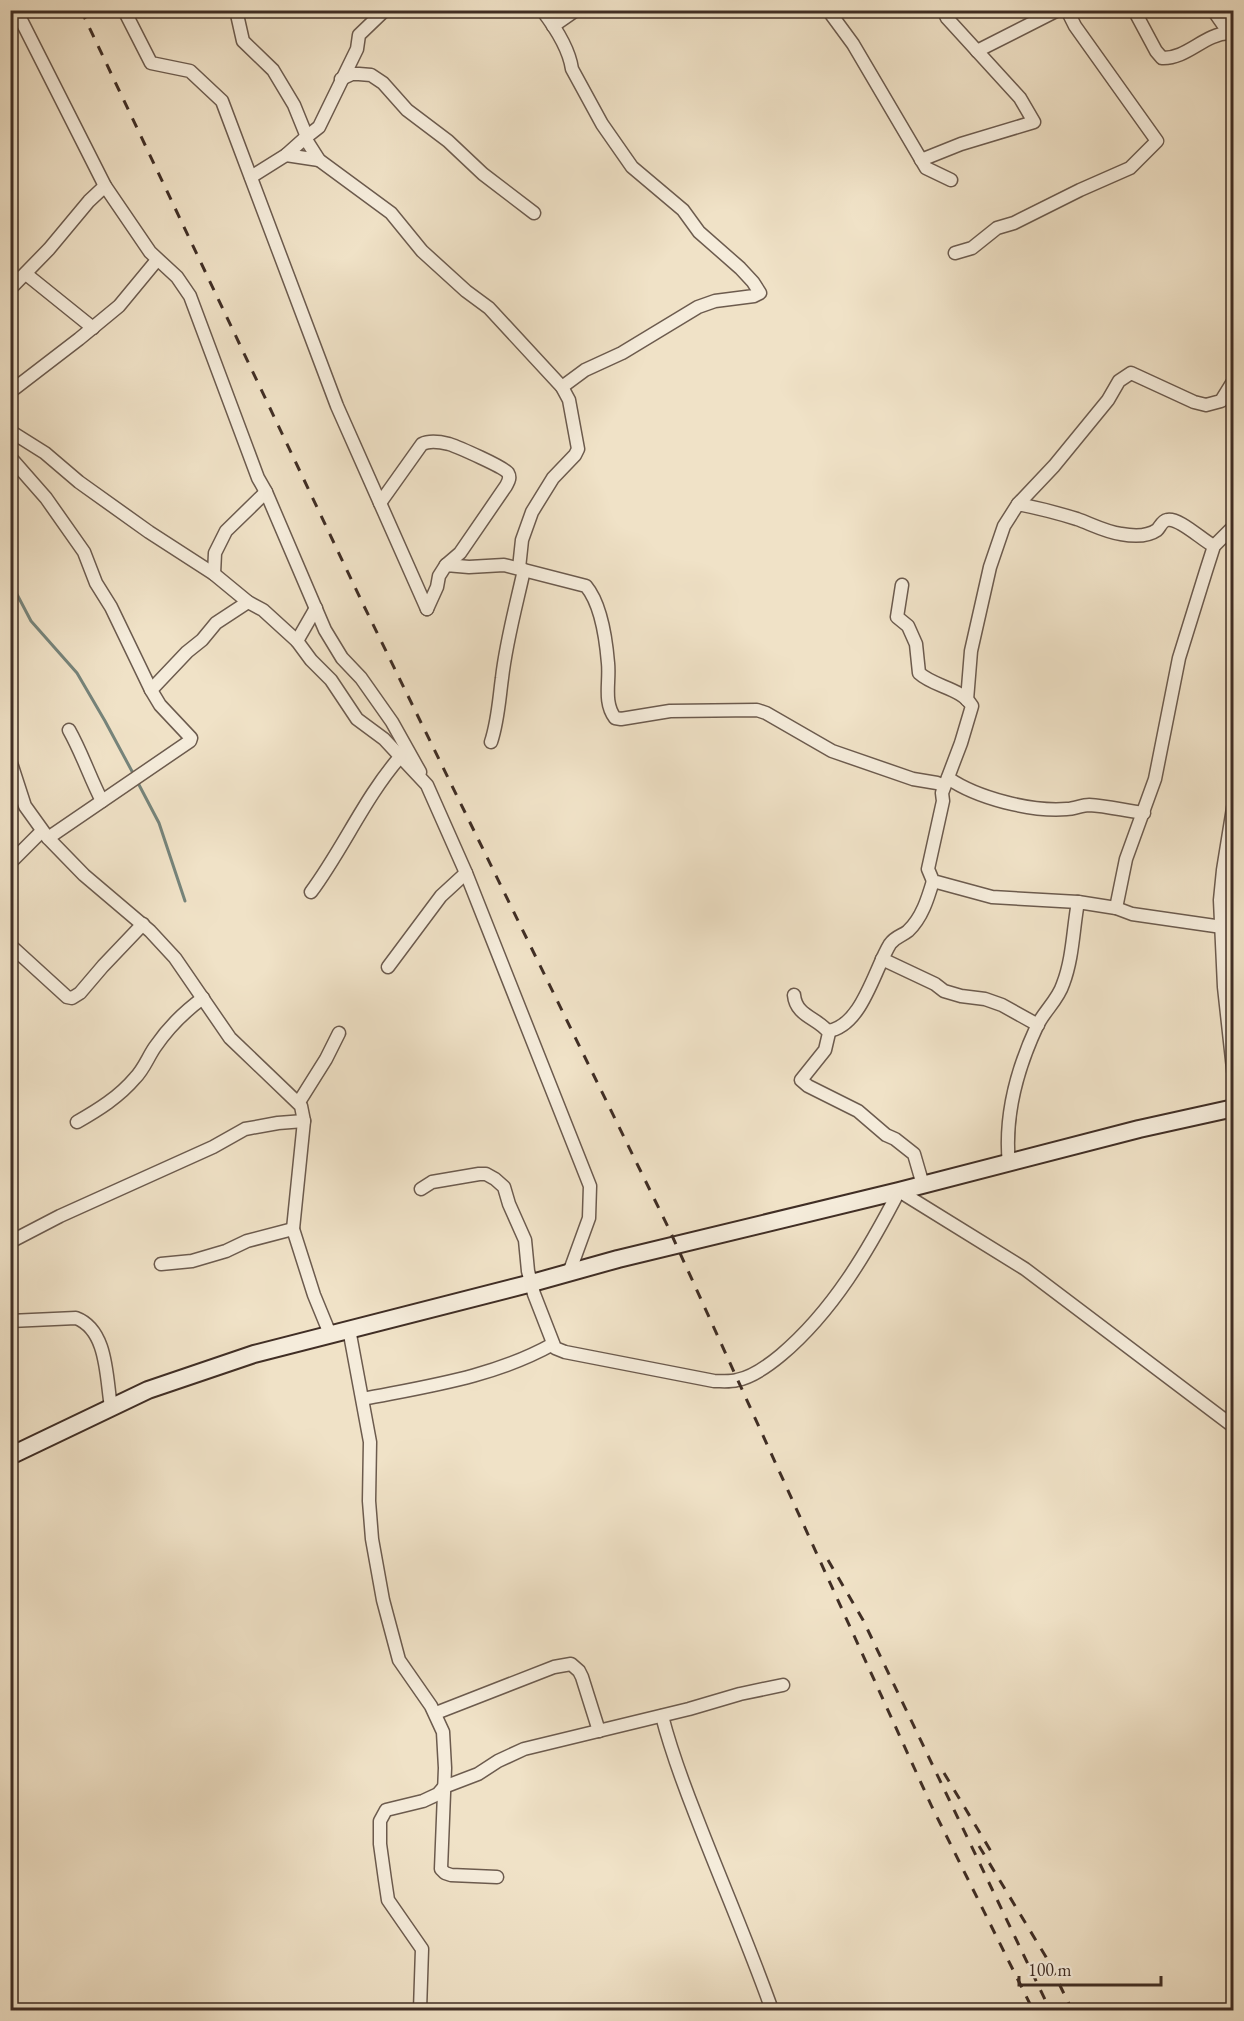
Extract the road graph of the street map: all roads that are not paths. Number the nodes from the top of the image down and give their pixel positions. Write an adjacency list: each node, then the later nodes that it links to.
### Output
1 (124, 10): 21 (street)
2 (236, 10): 17 (street)
3 (385, 10): 16 (street)
4 (542, 10): 13 (street)
5 (576, 10): 13 (street)
6 (828, 10): 20 (street)
7 (943, 10): 15 (street)
8 (1058, 10): 15 (street)
9 (1067, 10): 25 (street)
10 (1134, 10): 14 (street)
11 (1213, 10): 14 (street)
12 (15, 15): 23 (street)
13 (553, 26): 31 (street)
14 (1231, 35)
15 (977, 51): 20 (street)
16 (341, 79): 17 (street); 24 (street)
17 (306, 138): 18 (street); 19 (street)
18 (286, 155): 19 (street); 21 (street)
19 (320, 160): 31 (street)
20 (921, 160): 22 (street)
21 (251, 177): 36 (street)
22 (951, 180)
23 (105, 186): 26 (street); 27 (street)
24 (534, 213)
25 (955, 253)
26 (157, 260): 29 (street); 35 (street)
27 (26, 274): 28 (street); 29 (street)
28 (10, 289)
29 (93, 328): 32 (street)
30 (1233, 380): 37 (street)
31 (562, 387): 41 (street)
32 (10, 392)
33 (10, 431): 42 (street)
34 (10, 457): 47 (street)
35 (266, 492): 42 (street); 45 (street)
36 (380, 503): 40 (street); 40 (street)
37 (1018, 504): 39 (street); 48 (street)
38 (1233, 526): 39 (street)
39 (1214, 546): 57 (street)
40 (446, 565): 41 (street)
41 (522, 569): 50 (street); 53 (street)
42 (214, 574): 44 (street)
43 (902, 585): 48 (street)
44 (248, 602): 46 (street); 47 (street)
45 (316, 609): 46 (street); 54 (street)
46 (297, 641): 51 (street)
47 (151, 690): 55 (street)
48 (967, 700): 53 (street)
49 (69, 730): 55 (street)
50 (491, 742)
51 (400, 757): 54 (street); 62 (street)
52 (10, 760): 58 (street)
53 (946, 782): 57 (street); 61 (street)
54 (427, 785): 60 (street)
55 (102, 801): 58 (street)
56 (1233, 802): 66 (street)
57 (1144, 813): 64 (street)
58 (45, 835): 59 (street); 65 (street)
59 (10, 863)
60 (466, 873): 69 (street); 87 (street)
61 (933, 881): 63 (street); 68 (street)
62 (311, 891)
63 (1078, 902): 64 (street); 72 (street)
64 (1116, 908): 66 (street)
65 (143, 924): 67 (street); 71 (street)
66 (1222, 927): 75 (street)
67 (10, 945)
68 (882, 958): 72 (street); 73 (street)
69 (388, 967)
70 (794, 995): 73 (street)
71 (203, 998): 76 (street); 79 (street)
72 (1038, 1025): 80 (street)
73 (828, 1031): 81 (street)
74 (339, 1033): 76 (street)
75 (1233, 1078)
76 (298, 1102): 78 (street)
77 (1233, 1108): 80 (main road)
78 (304, 1121): 84 (street); 85 (street)
79 (76, 1122)
80 (1009, 1164): 81 (main road)
81 (923, 1185): 83 (main road)
82 (421, 1189): 88 (street)
83 (899, 1191): 87 (main road); 92 (street); 95 (street)
84 (293, 1229): 86 (street); 91 (street)
85 (10, 1242)
86 (161, 1264)
87 (568, 1273): 88 (main road)
88 (531, 1283): 90 (main road); 92 (street)
89 (10, 1320): 94 (street)
90 (349, 1329): 91 (main road); 93 (street)
91 (330, 1334): 94 (main road)
92 (553, 1344): 93 (street)
93 (363, 1399): 98 (street)
94 (111, 1407): 96 (main road)
95 (1233, 1427)
96 (10, 1456)
97 (783, 1685): 99 (street)
98 (436, 1713): 100 (street); 101 (street)
99 (662, 1716): 100 (street); 104 (street)
100 (599, 1731): 101 (street)
101 (444, 1787): 102 (street); 103 (street)
102 (497, 1877)
103 (420, 2010)
104 (772, 2010)

